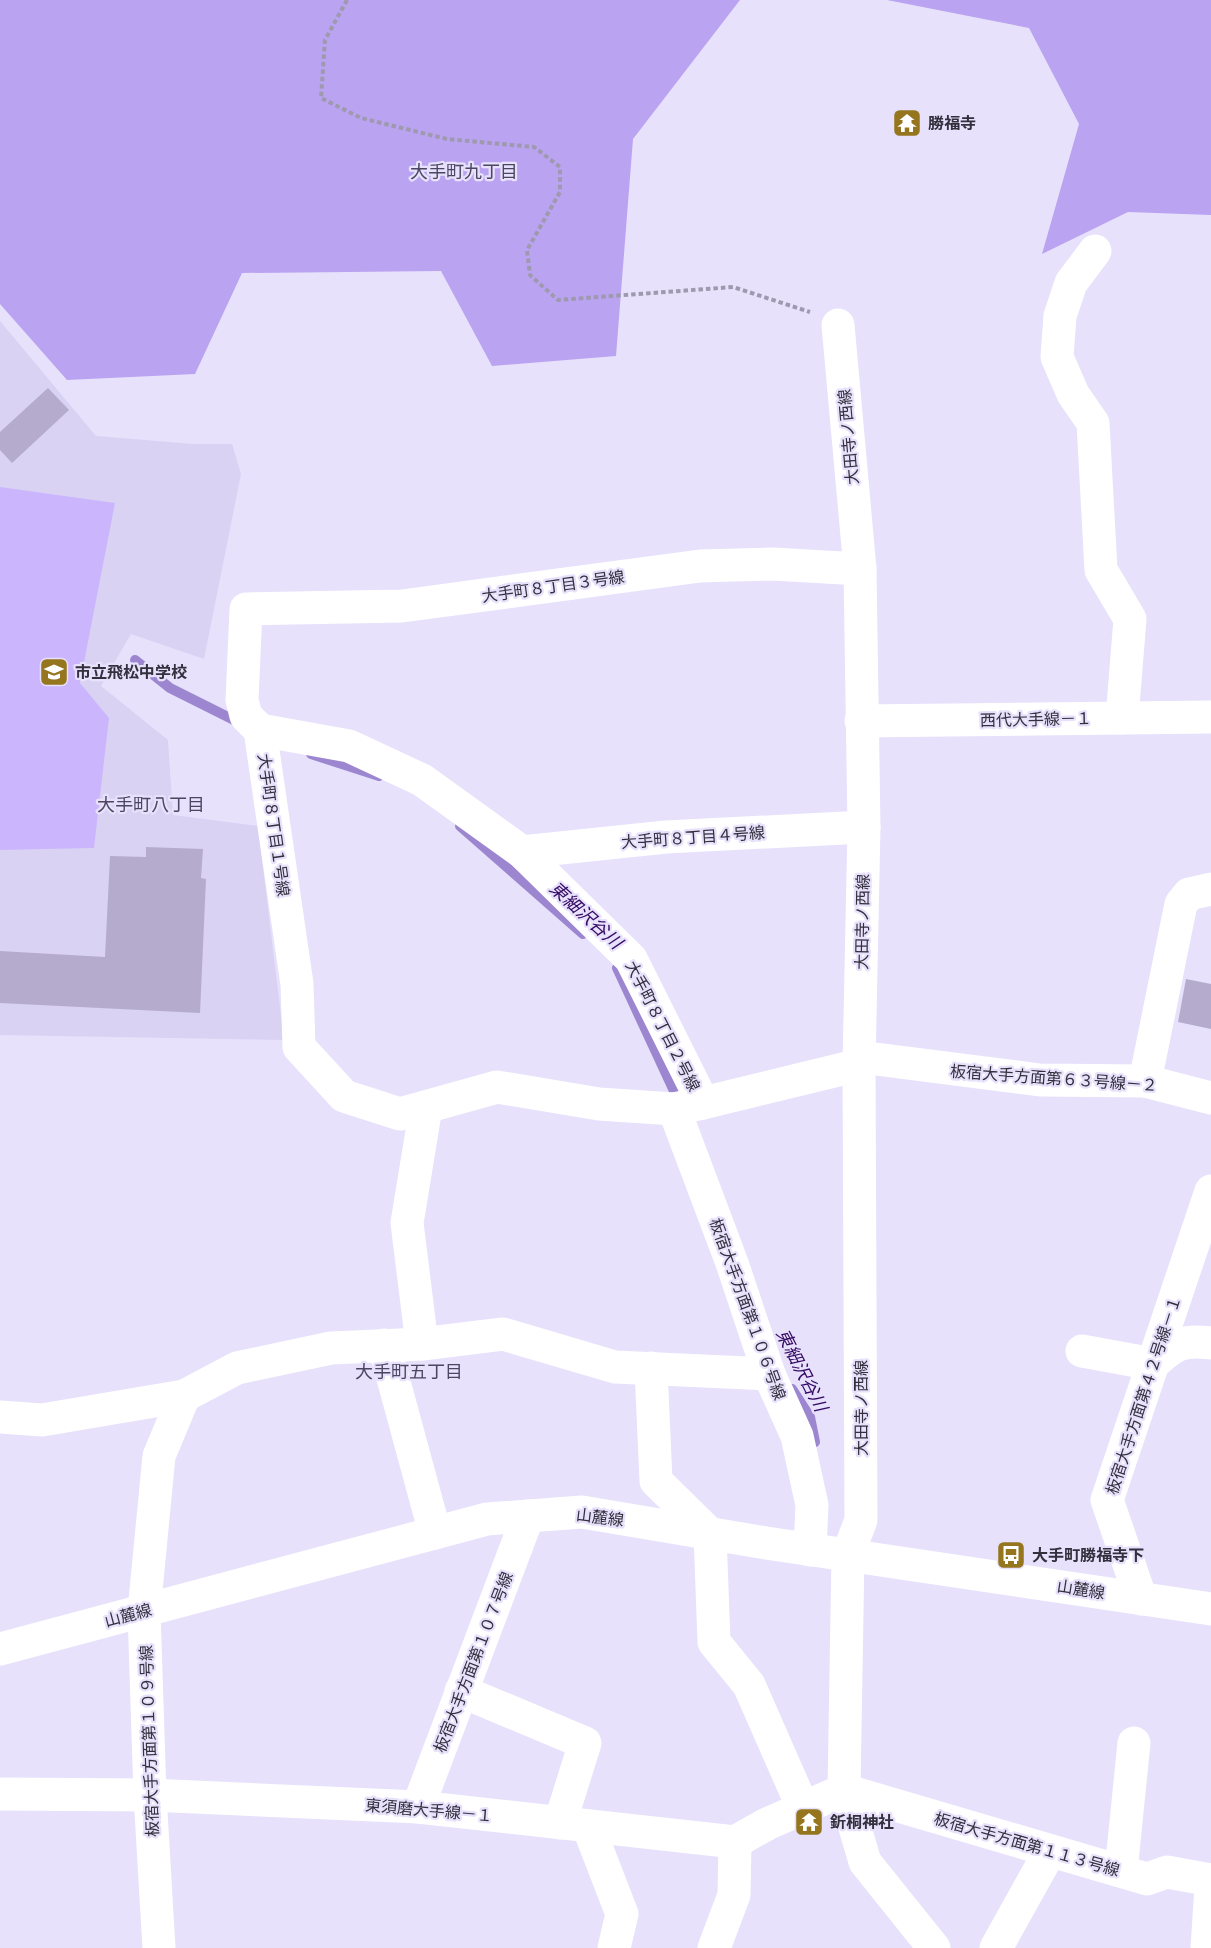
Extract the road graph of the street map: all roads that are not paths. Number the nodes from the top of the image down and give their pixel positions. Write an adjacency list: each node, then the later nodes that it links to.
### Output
1 (1095, 251): 6 (street)
2 (838, 325): 3 (street, 大田寺ノ西線)
3 (860, 569): 4 (street, 大手町８丁目３号線); 7 (street, 大田寺ノ西線)
4 (246, 609): 8 (street, 大手町８丁目１号線)
5 (1211, 717): 6 (street, 西代大手線－１)
6 (1122, 718): 7 (street, 西代大手線－１)
7 (861, 721): 9 (street, 大田寺ノ西線)
8 (262, 744): 10 (street, 大手町８丁目２号線); 12 (street, 大手町８丁目１号線)
9 (864, 826): 10 (street, 大手町８丁目４号線); 13 (street, 大田寺ノ西線)
10 (522, 852): 16 (street, 大手町８丁目２号線)
11 (1211, 889): 14 (street)
12 (299, 1047): 17 (street, 板宿大手方面第６３号線－２)
13 (859, 1061): 14 (street, 板宿大手方面第６３号線－２); 16 (street, 板宿大手方面第６３号線－２); 32 (street, 大田寺ノ西線)
14 (1145, 1081): 15 (street, 板宿大手方面第６３号線－２)
15 (1211, 1098)
16 (689, 1106): 17 (street, 板宿大手方面第６３号線－２); 25 (street, 板宿大手方面第１０６号線)
17 (426, 1107): 20 (street)
18 (1211, 1191): 23 (street, 板宿大手方面第４２号線－１)
19 (1211, 1343): 23 (street)
20 (422, 1344): 21 (street); 24 (street)
21 (384, 1346): 26 (street); 29 (street)
22 (1082, 1351): 23 (street)
23 (1153, 1365): 33 (street, 板宿大手方面第４２号線－１)
24 (651, 1368): 25 (street); 30 (street)
25 (769, 1374): 31 (street, 板宿大手方面第１０６号線)
26 (184, 1396): 27 (street); 35 (street, 板宿大手方面第１０９号線)
27 (0, 1417)
28 (528, 1516): 29 (street, 山麓線); 30 (street, 山麓線); 37 (street, 板宿大手方面第１０７号線)
29 (435, 1533): 35 (street, 山麓線)
30 (710, 1534): 31 (street, 山麓線); 43 (street)
31 (810, 1550): 32 (street, 山麓線)
32 (848, 1554): 33 (street, 山麓線); 39 (street)
33 (1141, 1599): 34 (street, 山麓線)
34 (1211, 1609)
35 (144, 1611): 36 (street, 山麓線); 41 (street, 板宿大手方面第１０９号線)
36 (0, 1649)
37 (461, 1690): 42 (street, 板宿大手方面第１０７号線); 44 (street)
38 (1134, 1743): 47 (street)
39 (844, 1790): 43 (street); 46 (street, 板宿大手方面第１１３号線); 53 (street)
40 (0, 1794): 41 (street, 東須磨大手線－１)
41 (150, 1795): 42 (street, 東須磨大手線－１); 50 (street, 板宿大手方面第１０９号線)
42 (417, 1807): 44 (street, 東須磨大手線－１)
43 (803, 1808): 45 (street)
44 (574, 1824): 45 (street, 東須磨大手線－１); 51 (street)
45 (735, 1842): 52 (street)
46 (1050, 1851): 47 (street, 板宿大手方面第１１３号線); 54 (street)
47 (1121, 1871): 48 (street, 板宿大手方面第１１３号線)
48 (1211, 1880)
49 (1211, 1886): 55 (street)
50 (159, 1948)
51 (614, 1948)
52 (714, 1948)
53 (934, 1948)
54 (996, 1948)
55 (1207, 1948)

